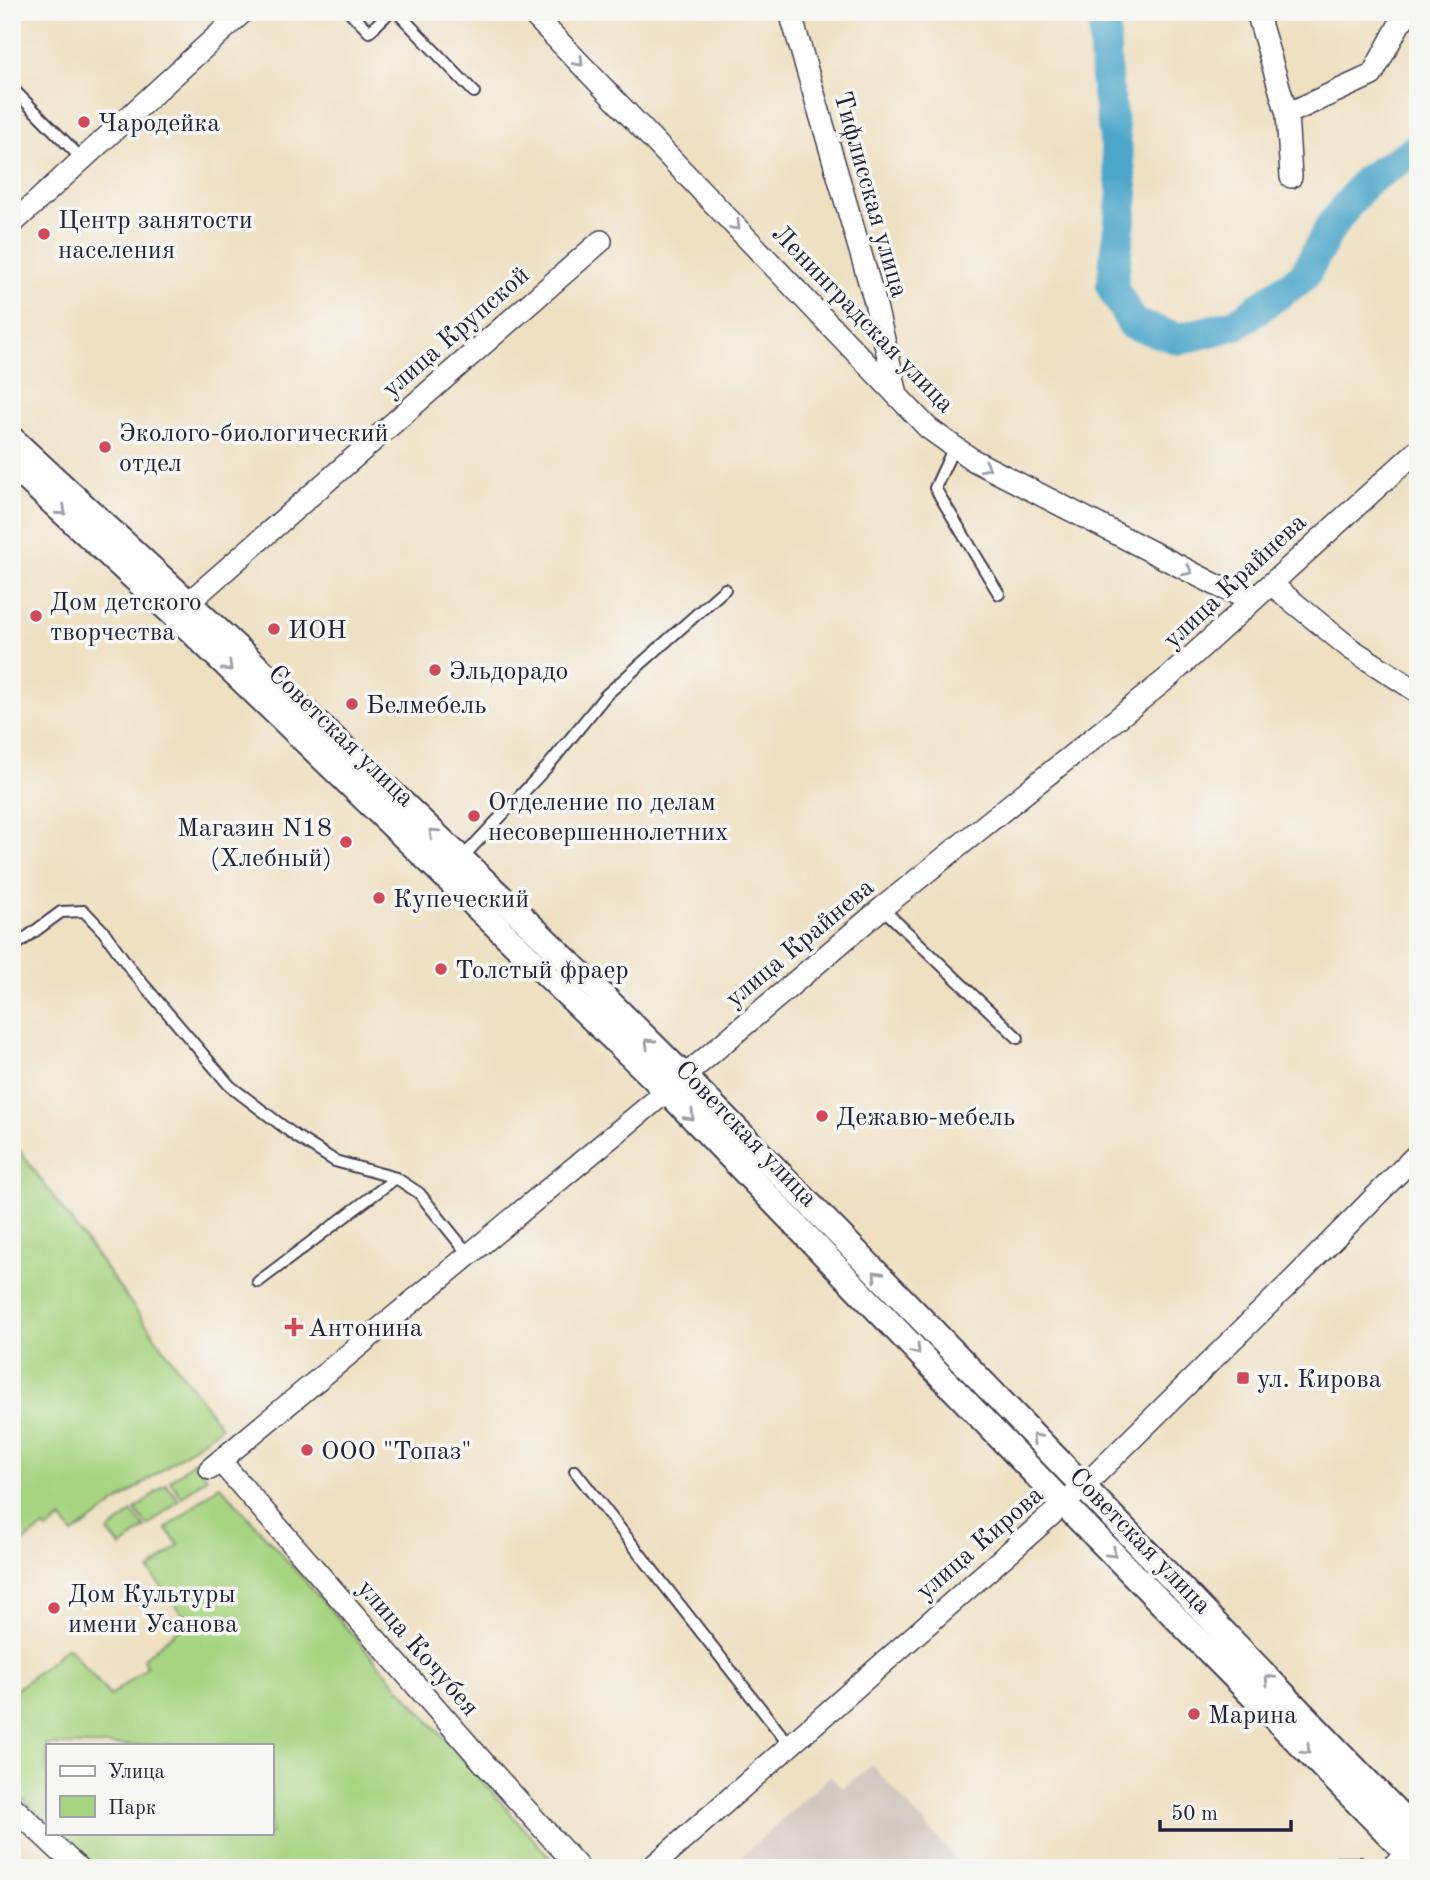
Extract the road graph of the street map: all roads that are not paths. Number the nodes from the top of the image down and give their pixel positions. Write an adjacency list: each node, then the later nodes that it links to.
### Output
1 (350, 12): 2 (lane)
2 (390, 12)
3 (397, 12): 10 (lane)
4 (531, 12): 16 (street, Ленинградская улица, one-way to 16)
5 (790, 12): 16 (street, Тифлисская улица)
6 (1257, 12): 11 (street)
7 (1410, 12): 11 (street)
8 (231, 16): 12 (street)
9 (12, 88): 12 (lane)
10 (474, 92)
11 (1287, 114): 13 (street)
12 (83, 160): 14 (street)
13 (1291, 177)
14 (12, 224)
15 (601, 241): 25 (street, улица Крупской)
16 (896, 392): 18 (street, Ленинградская улица)
17 (12, 439): 25 (street, Советская улица)
18 (954, 447): 23 (lane); 24 (street, Ленинградская улица, one-way to 24)
19 (1418, 450): 22 (street, улица Крайнева)
20 (12, 465): 31 (street, Советская улица, one-way to 31)
21 (725, 589): 27 (lane)
22 (1276, 589): 24 (street, улица Крайнева); 26 (street)
23 (999, 594)
24 (1253, 600): 28 (street, улица Крайнева)
25 (188, 603): 27 (street, Советская улица, one-way to 25)
26 (1418, 692)
27 (461, 859): 31 (street, Советская улица, one-way to 27)
28 (882, 908): 30 (lane); 31 (street, улица Крайнева)
29 (12, 948): 33 (lane)
30 (1017, 1038)
31 (675, 1084): 34 (street, улица Крайнева); 38 (street, Советская улица, one-way to 31); 39 (street, Советская улица, one-way to 39)
32 (1418, 1153): 38 (street, улица Кирова)
33 (396, 1178): 34 (lane); 35 (lane)
34 (468, 1255): 36 (street, улица Крайнева)
35 (258, 1282)
36 (215, 1465): 44 (street, улица Кочубея)
37 (575, 1471): 40 (lane)
38 (1083, 1487): 39 (street, улица Кирова); 42 (street, Советская улица, one-way to 38)
39 (1064, 1504): 40 (street, улица Кирова); 42 (street, Советская улица, one-way to 42)
40 (790, 1746): 45 (street, улица Кирова)
41 (12, 1806): 43 (street)
42 (1410, 1852)
43 (78, 1868)
44 (579, 1868)
45 (651, 1868)
46 (1338, 1868): 47 (street)
47 (1359, 1868)

